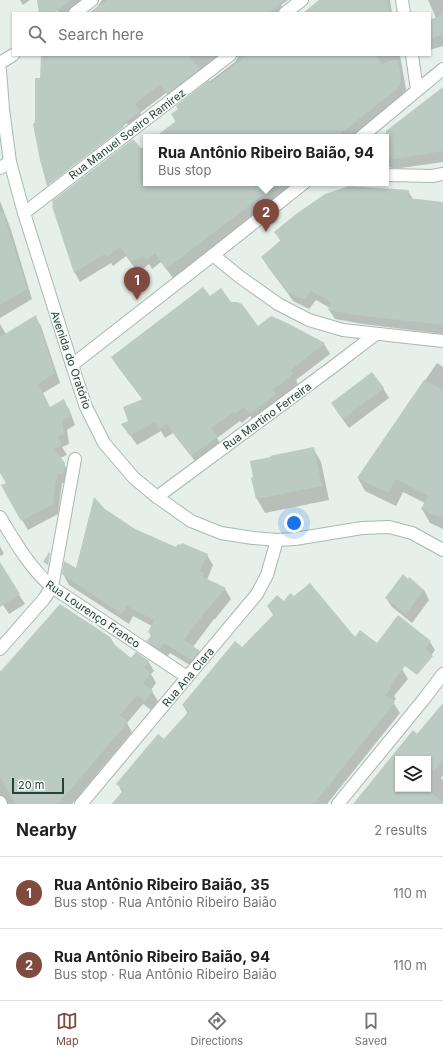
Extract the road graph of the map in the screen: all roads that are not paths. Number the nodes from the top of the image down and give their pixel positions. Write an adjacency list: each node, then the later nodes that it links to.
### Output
1 (92, 0): 4 (street)
2 (302, 0): 5 (street)
3 (402, 0): 6 (street)
4 (76, 12)
5 (286, 12)
6 (404, 12)
7 (12, 56): 10 (street)
8 (229, 56): 19 (street, Rua Manuel Soeiro Ramirez)
9 (412, 56): 13 (street)
10 (0, 63)
11 (443, 69): 13 (street)
12 (0, 70): 15 (street, Avenida do Oratório)
13 (418, 90): 14 (street)
14 (365, 134)
15 (5, 165): 19 (street, Avenida do Oratório)
16 (443, 174): 17 (street)
17 (389, 175)
18 (300, 186): 20 (street)
19 (24, 213): 23 (street, Avenida do Oratório)
20 (213, 255): 21 (street); 23 (street)
21 (376, 334): 22 (street); 25 (street, Rua Martino Ferreira)
22 (443, 341)
23 (72, 365): 25 (street, Avenida do Oratório)
24 (75, 459): 29 (street)
25 (157, 497): 27 (street, Avenida do Oratório)
26 (0, 517): 29 (street, Rua Lourenço Franco)
27 (277, 540): 28 (street, Avenida do Oratório); 32 (street, Rua Ana Clara)
28 (443, 550)
29 (52, 587): 30 (street); 32 (street, Rua Lourenço Franco)
30 (0, 649)
31 (443, 674): 34 (street)
32 (187, 677): 33 (street, Rua Ana Clara)
33 (81, 804)
34 (338, 804)

